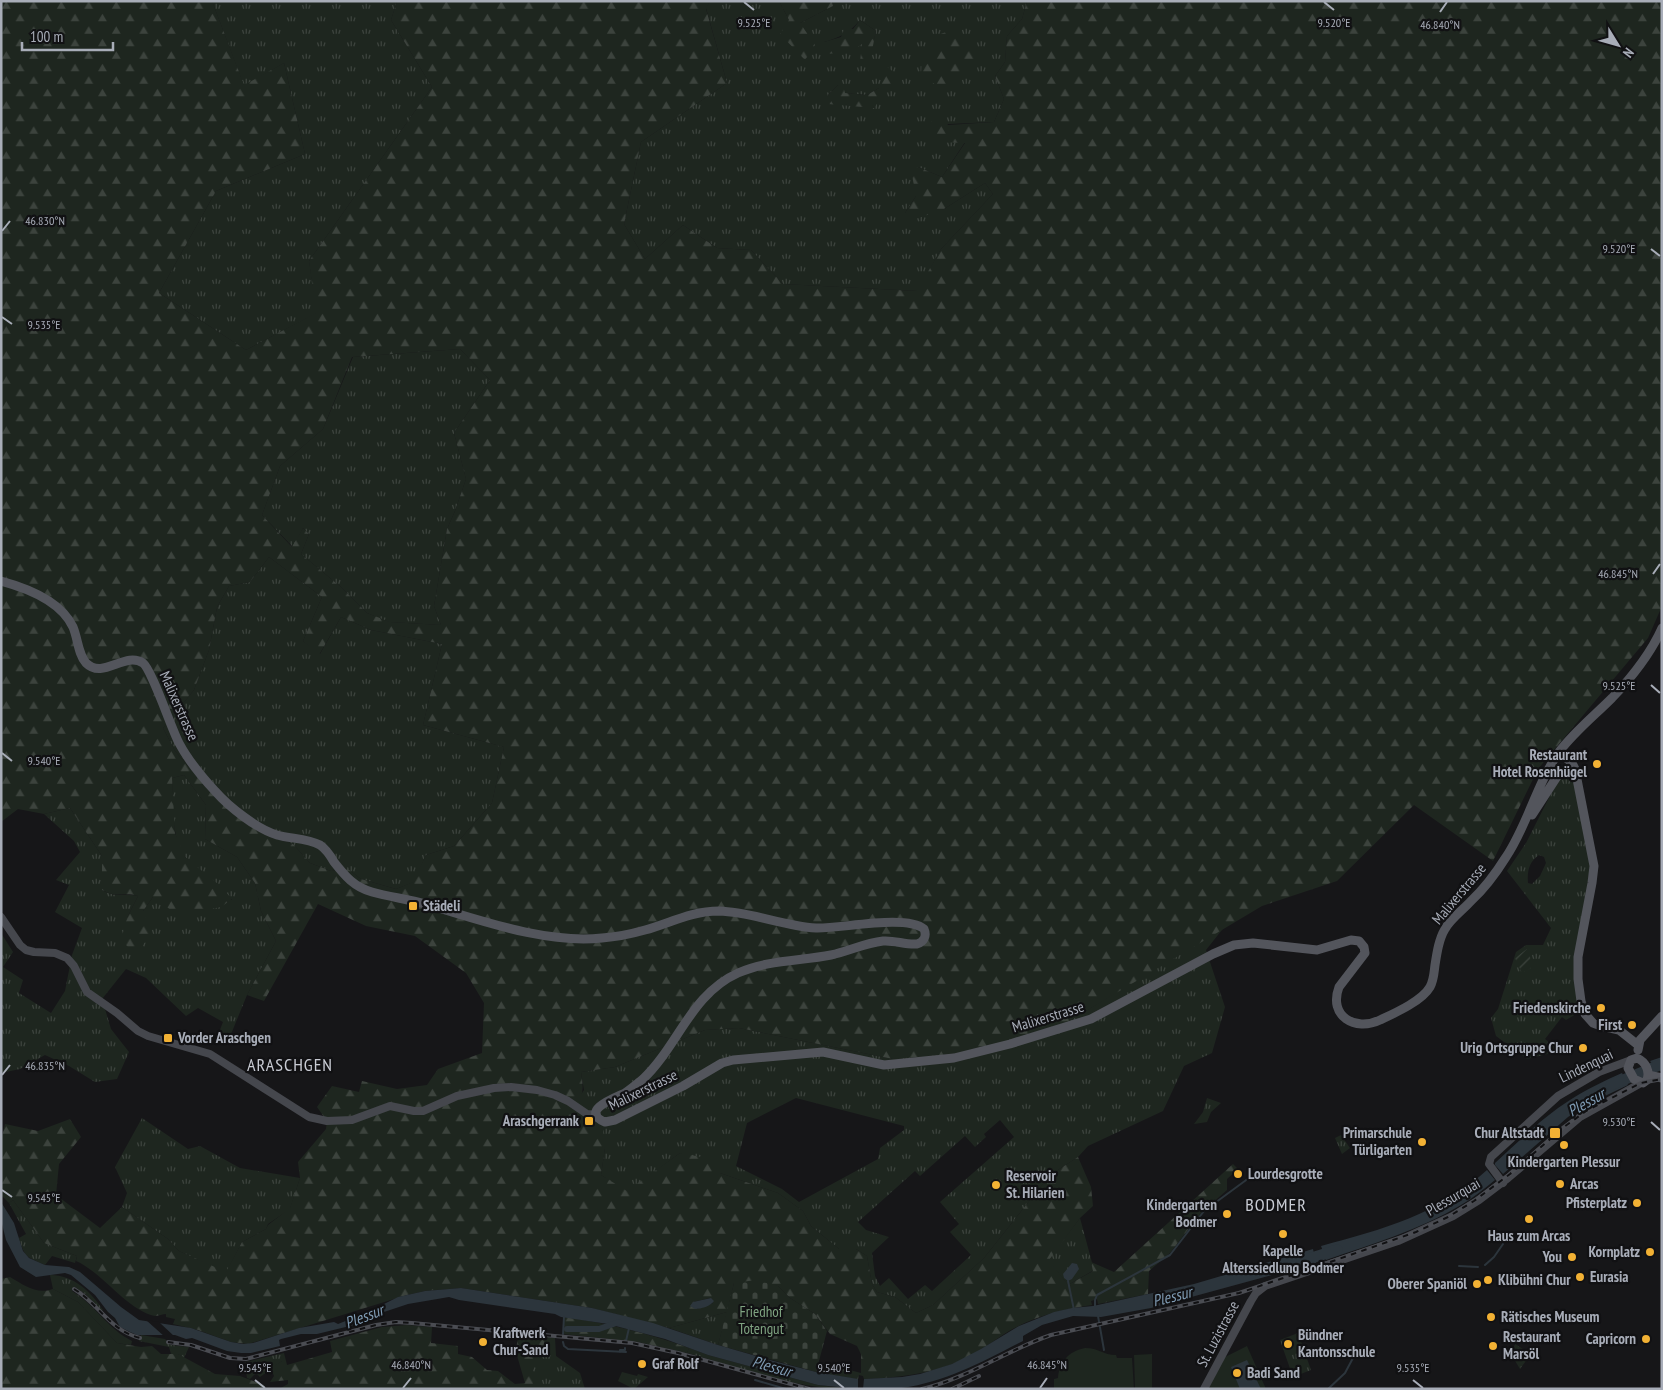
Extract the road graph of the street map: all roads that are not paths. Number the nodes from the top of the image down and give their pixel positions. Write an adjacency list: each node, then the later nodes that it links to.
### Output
1 (1, 581): 12 (main road, Malixerstrasse)
2 (1662, 628): 3 (main road, Malixerstrasse)
3 (1559, 752): 4 (main road); 5 (main road, Malixerstrasse)
4 (1576, 777): 5 (main road); 8 (main road)
5 (1523, 827): 12 (main road, Malixerstrasse)
6 (1, 917): 12 (main road)
7 (1662, 1016): 8 (main road)
8 (1638, 1045): 9 (main road)
9 (1634, 1059): 11 (main road); 11 (main road); 13 (main road, Lindenquai)
10 (1662, 1078): 11 (main road)
11 (1645, 1079): 13 (main road, Plessurquai)
12 (597, 1115)
13 (1501, 1180): 14 (main road, Plessurquai)
14 (1256, 1293): 15 (main road, St. Luzistrasse)
15 (1204, 1389)

